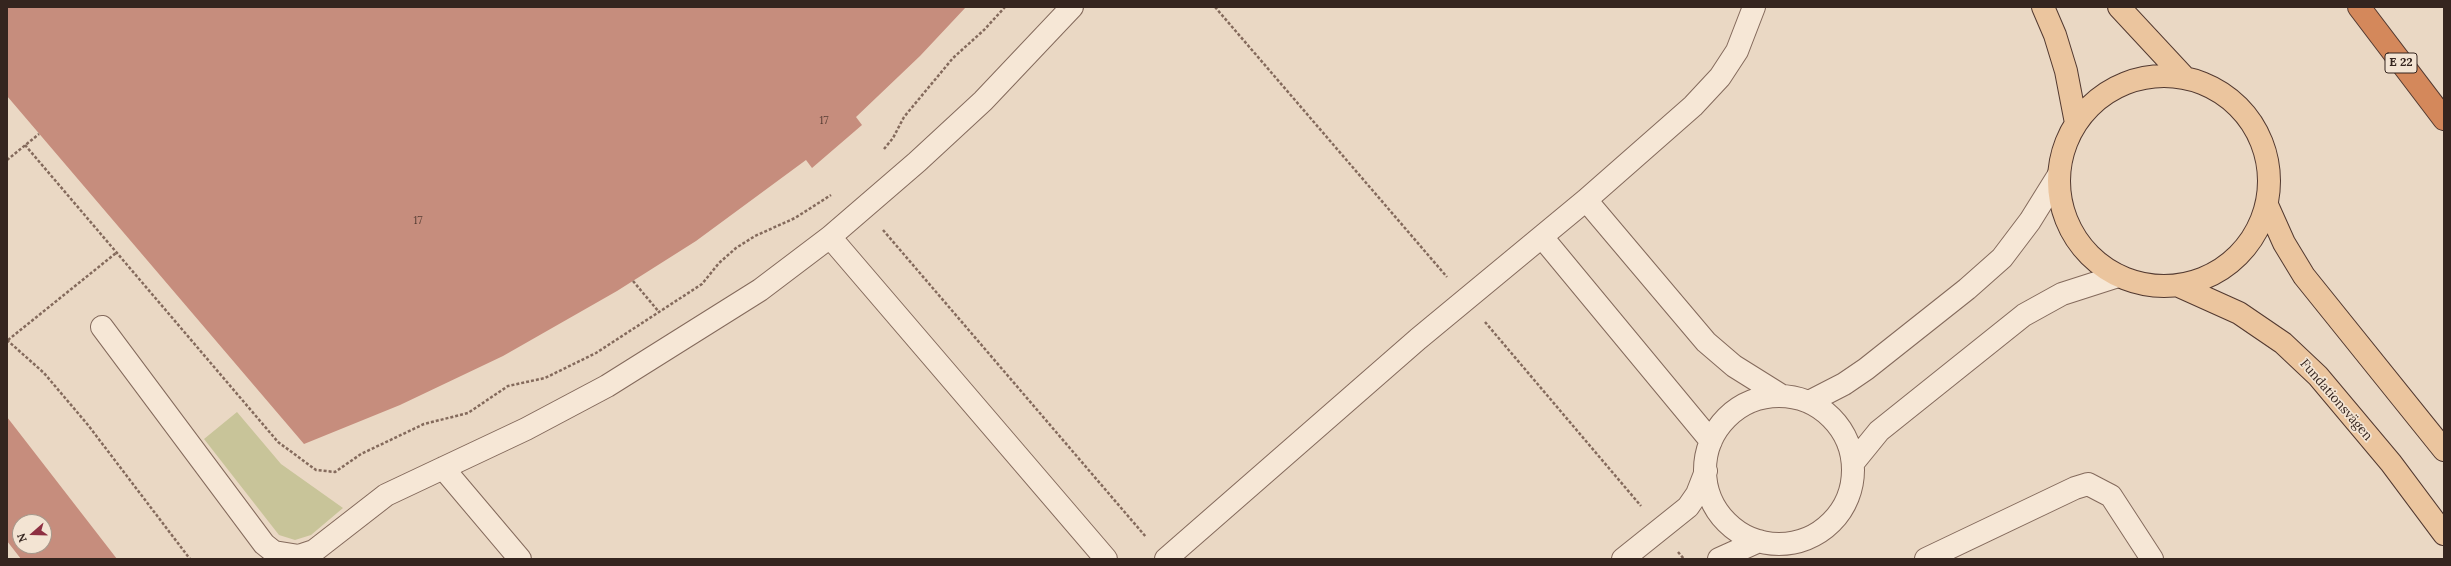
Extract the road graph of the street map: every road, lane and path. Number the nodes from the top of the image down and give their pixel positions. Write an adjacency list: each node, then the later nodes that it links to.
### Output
1 (1005, 7): 12 (path)
2 (1072, 7): 17 (lane)
3 (1754, 7): 15 (lane)
4 (2043, 7): 9 (main road)
5 (2119, 7): 7 (main road)
6 (2358, 7): 8 (highway, E 22)
7 (2185, 78): 9 (main road); 16 (main road)
8 (2444, 119)
9 (2076, 123): 14 (main road)
10 (39, 134): 11 (path)
11 (25, 146): 13 (path); 20 (path)
12 (879, 155)
13 (7, 160)
14 (2058, 176): 21 (main road); 28 (lane)
15 (1586, 200): 19 (lane); 27 (lane)
16 (2267, 205): 23 (main road); 30 (main road)
17 (864, 208): 18 (lane); 24 (path); 35 (path)
18 (830, 237): 32 (lane); 39 (lane)
19 (1542, 237): 29 (lane); 40 (lane)
20 (116, 253): 24 (path); 26 (path)
21 (2118, 276): 23 (main road); 31 (lane)
22 (633, 281): 24 (path)
23 (2179, 286): 34 (main road, Fundationsvägen)
24 (659, 312)
25 (102, 327): 32 (lane)
26 (7, 340): 37 (path)
27 (1782, 396): 28 (lane); 29 (lane)
28 (1809, 402): 31 (lane)
29 (1711, 441): 33 (lane)
30 (2444, 450)
31 (1853, 463): 36 (lane)
32 (443, 468): 38 (lane)
33 (1706, 471): 36 (lane); 41 (lane)
34 (2444, 534)
35 (1149, 541)
36 (1759, 541): 42 (lane)
37 (190, 559)
38 (520, 559)
39 (1106, 559)
40 (1166, 559)
41 (1623, 559)
42 (1719, 559)
43 (1926, 559): 44 (lane)
44 (2152, 559)

